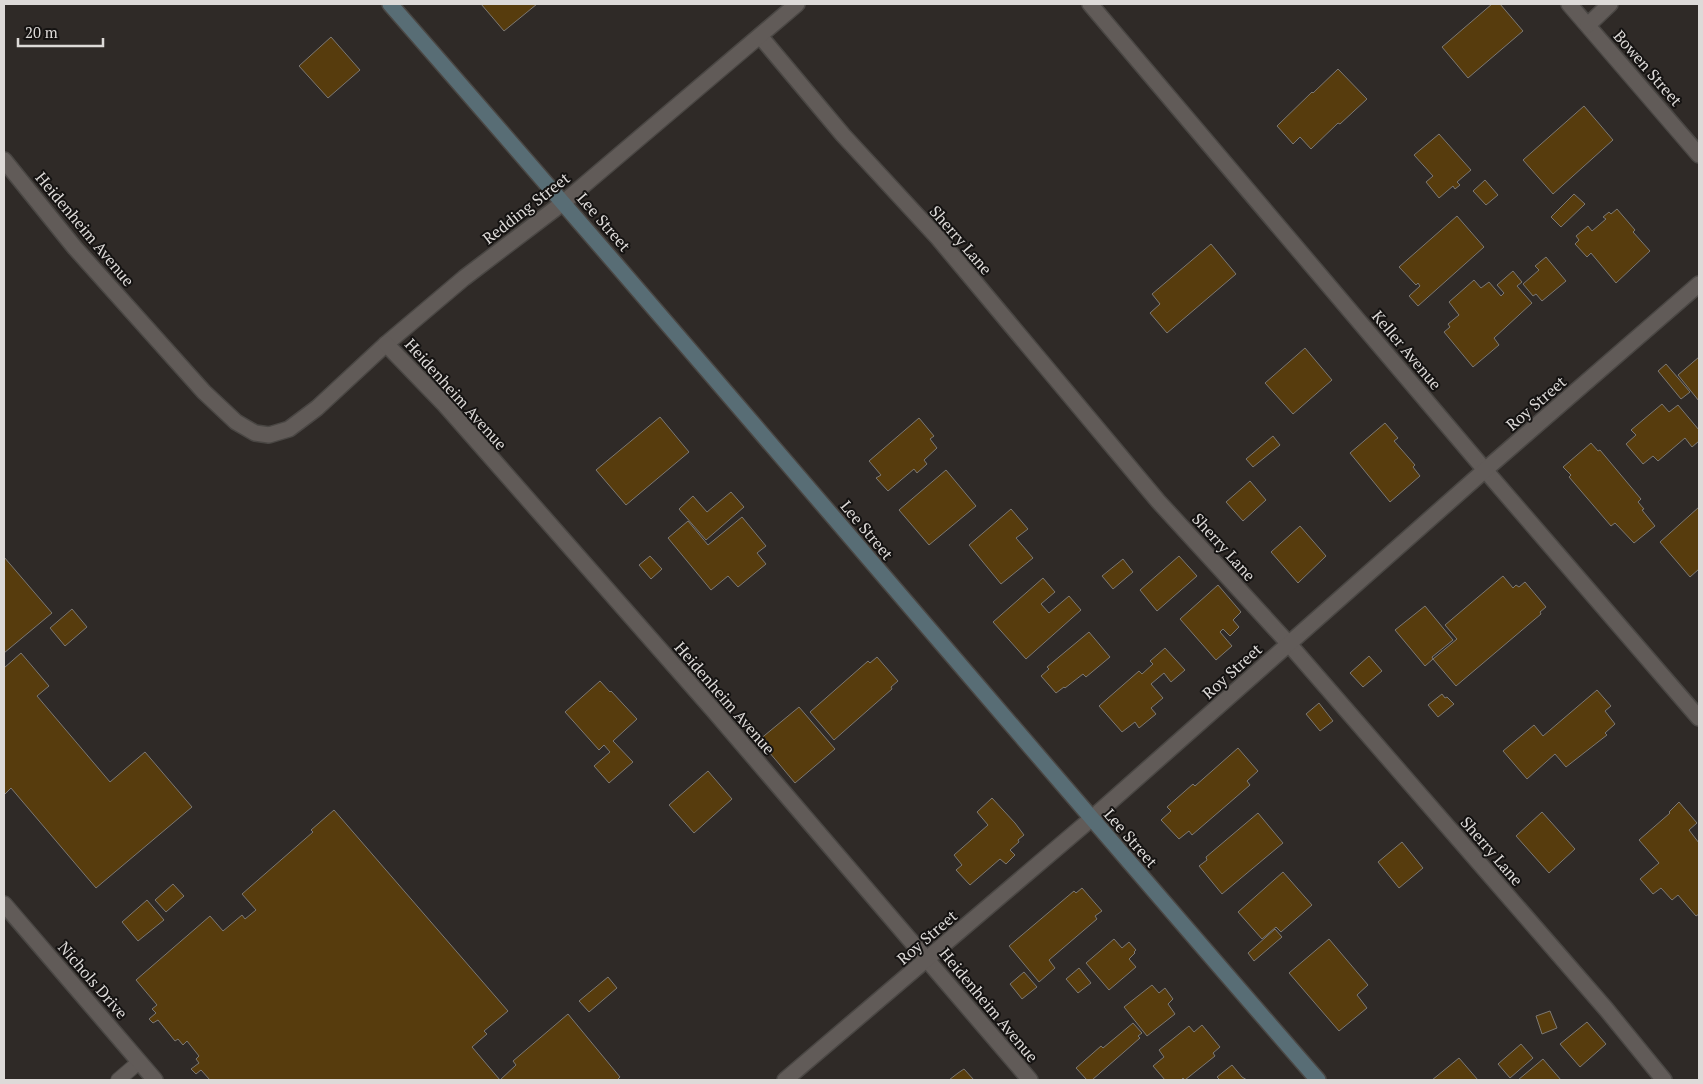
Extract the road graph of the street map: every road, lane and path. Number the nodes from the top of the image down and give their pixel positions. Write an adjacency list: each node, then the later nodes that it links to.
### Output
1 (390, 4): 10 (street, Lee Street)
2 (797, 4): 7 (street, Redding Street)
3 (1090, 4): 14 (street, Keller Avenue)
4 (1569, 4): 6 (street, Bowen Street)
5 (1610, 4): 6 (street)
6 (1588, 25): 8 (street, Bowen Street)
7 (760, 36): 10 (street, Redding Street); 15 (street, Sherry Lane)
8 (1699, 155)
9 (4, 160): 13 (street, Heidenheim Avenue)
10 (564, 202): 12 (street, Redding Street); 17 (street, Lee Street)
11 (1699, 284): 14 (street, Roy Street)
12 (386, 344): 13 (street, Redding Street); 19 (street, Heidenheim Avenue)
13 (273, 434)
14 (1485, 470): 15 (street, Roy Street); 16 (street, Keller Avenue)
15 (1289, 644): 17 (street, Roy Street); 26 (street, Sherry Lane)
16 (1699, 718)
17 (1091, 819): 19 (street, Roy Street); 25 (street, Lee Street)
18 (4, 904): 20 (street, Nichols Drive)
19 (928, 960): 23 (street, Roy Street); 24 (street, Heidenheim Avenue)
20 (140, 1062): 21 (lane); 22 (street, Nichols Drive)
21 (118, 1080)
22 (155, 1080)
23 (786, 1080)
24 (1030, 1080)
25 (1318, 1080)
26 (1664, 1080)

